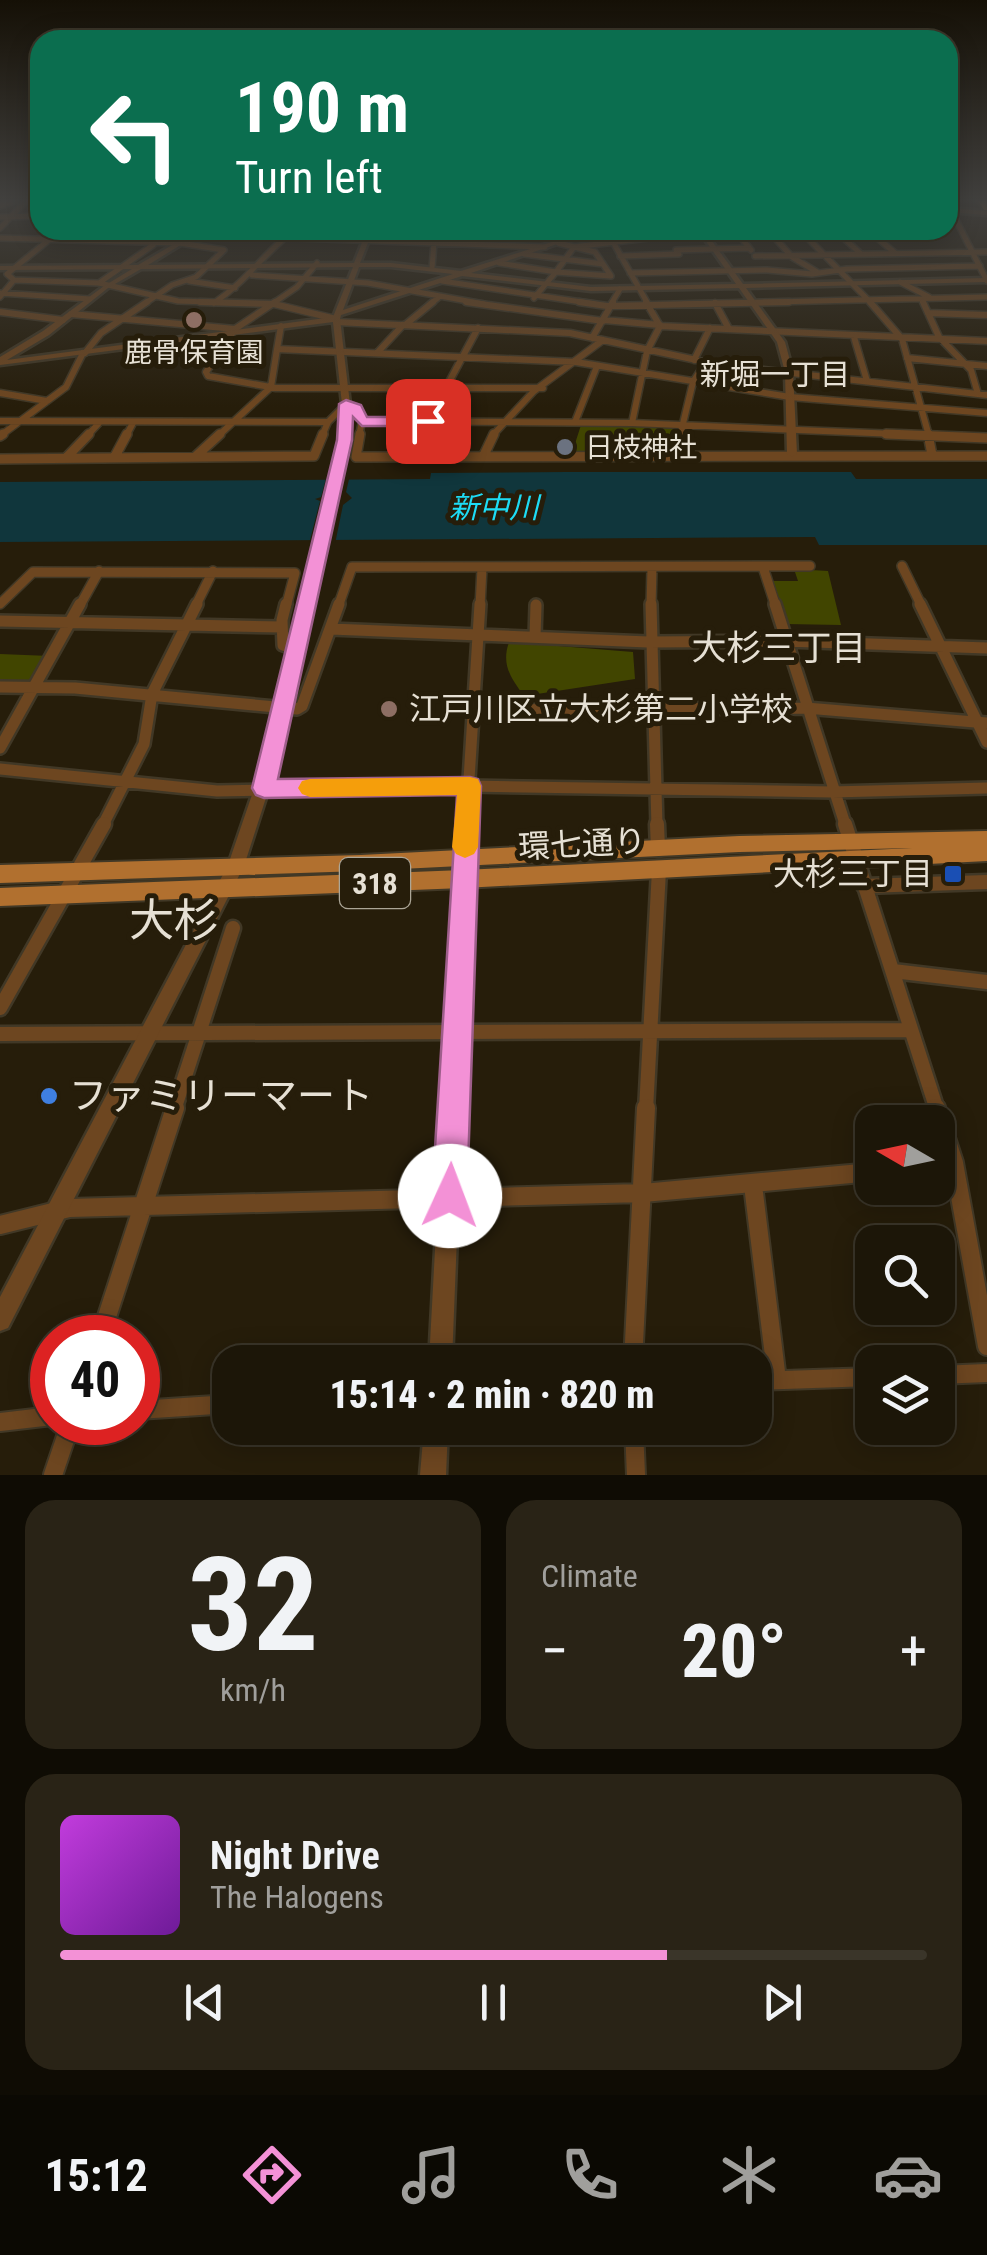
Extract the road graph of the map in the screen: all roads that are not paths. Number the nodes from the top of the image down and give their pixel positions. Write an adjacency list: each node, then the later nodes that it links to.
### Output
1 (12, 270): 26 (street)
2 (116, 270): 33 (street)
3 (134, 270): 33 (street)
4 (200, 270): 27 (street)
5 (254, 270): 23 (street)
6 (311, 270): 24 (street)
7 (354, 270): 29 (street)
8 (446, 270): 20 (street)
9 (478, 270): 20 (street)
10 (544, 270): 18 (street)
11 (607, 270): 18 (street)
12 (628, 270): 22 (street)
13 (766, 270): 17 (street); 21 (street)
14 (815, 270): 21 (street)
15 (837, 270): 21 (street)
16 (842, 270): 32 (street)
17 (730, 271): 19 (street); 35 (street)
18 (556, 272): 34 (street)
19 (690, 272): 22 (street)
20 (469, 273): 25 (street); 30 (street)
21 (820, 273)
22 (630, 274): 37 (street)
23 (252, 275): 24 (street); 36 (street)
24 (303, 278): 29 (street); 53 (street)
25 (506, 279): 34 (street); 39 (street)
26 (14, 280): 33 (street); 41 (street)
27 (186, 280): 36 (street); 42 (street)
28 (987, 280): 31 (street)
29 (350, 282): 40 (street); 65 (street)
30 (442, 282): 39 (street); 40 (street)
31 (900, 282): 32 (street); 46 (street)
32 (854, 283): 35 (street); 49 (street)
33 (102, 285): 42 (street); 47 (street)
34 (545, 286): 38 (street); 43 (street)
35 (740, 286): 37 (street); 52 (street)
36 (234, 288): 50 (street)
37 (638, 288): 38 (street); 56 (street)
38 (620, 289): 57 (street)
39 (494, 290): 43 (street)
40 (407, 293): 45 (street); 65 (street)
41 (0, 295): 47 (street)
42 (152, 297): 50 (street); 64 (street)
43 (535, 297): 57 (street); 58 (street)
44 (987, 297): 46 (street)
45 (438, 298): 54 (street); 68 (street)
46 (932, 298): 48 (street)
47 (90, 299): 63 (street)
48 (922, 299): 49 (street); 61 (street)
49 (868, 300): 52 (street); 82 (street)
50 (214, 303): 53 (street)
51 (715, 303): 52 (street); 55 (street); 76 (street)
52 (753, 303): 78 (street)
53 (269, 304): 65 (street); 75 (street)
54 (482, 304): 58 (street); 71 (street)
55 (680, 304): 56 (street); 72 (street)
56 (648, 305): 57 (street); 69 (street)
57 (607, 306): 66 (street)
58 (522, 310): 60 (street)
59 (0, 312): 63 (street)
60 (548, 313): 66 (street); 77 (street)
61 (928, 313): 62 (street); 80 (street)
62 (987, 315)
63 (67, 317): 64 (street); 92 (street)
64 (122, 317): 75 (street); 90 (street)
65 (336, 319): 68 (street); 70 (street); 89 (street)
66 (604, 320): 67 (street); 81 (street)
67 (641, 324): 69 (street); 85 (street)
68 (404, 325): 71 (street); 91 (street)
69 (660, 325): 72 (street); 87 (street)
70 (281, 326): 75 (street); 86 (street)
71 (457, 327): 73 (street)
72 (690, 327): 74 (street)
73 (478, 328): 77 (street); 93 (street)
74 (710, 328): 76 (street); 95 (street)
75 (233, 330): 90 (street); 107 (street)
76 (729, 330): 78 (street)
77 (530, 331): 81 (street)
78 (774, 332): 79 (street); 102 (street)
79 (854, 337): 82 (street); 104 (street)
80 (938, 337): 82 (street); 84 (street); 99 (street)
81 (592, 338): 83 (street)
82 (902, 339): 94 (street)
83 (603, 340): 85 (street); 97 (street)
84 (987, 340)
85 (617, 344): 87 (street)
86 (278, 349): 89 (street); 107 (street)
87 (647, 351): 95 (street); 103 (street)
88 (0, 352): 92 (street)
89 (339, 352): 91 (street); 108 (street)
90 (84, 353): 96 (street); 114 (street)
91 (377, 353): 93 (street)
92 (11, 354): 96 (street)
93 (462, 357): 97 (street); 109 (street)
94 (907, 358): 99 (street); 106 (street)
95 (694, 360): 98 (street)
96 (0, 362)
97 (576, 362): 100 (street); 110 (street)
98 (706, 362): 102 (street); 105 (street)
99 (964, 364): 101 (street); 112 (street)
100 (598, 366): 103 (street); 125 (street)
101 (987, 366)
102 (789, 372): 104 (street); 113 (street)
103 (641, 373): 105 (street); 127 (street)
104 (867, 381): 106 (street)
105 (692, 382): 113 (street); 129 (street)
106 (914, 386): 112 (street); 116 (street)
107 (271, 388): 108 (street); 123 (street)
108 (343, 388): 109 (street); 115 (street)
109 (446, 388): 110 (street); 121 (street)
110 (543, 388): 122 (street)
111 (0, 393): 114 (street)
112 (982, 394)
113 (790, 397): 116 (street); 130 (street)
114 (47, 400): 119 (street)
115 (346, 404): 120 (street); 124 (street); 163 (street)
116 (924, 408): 117 (street); 131 (street)
117 (987, 413)
118 (0, 420): 119 (street)
119 (20, 421): 126 (street); 132 (street)
120 (362, 421): 121 (street); 137 (street)
121 (428, 421): 122 (street); 137 (street)
122 (504, 421): 125 (street); 138 (street)
123 (232, 422): 124 (street); 128 (street); 140 (street)
124 (328, 422): 140 (street)
125 (576, 422): 127 (street)
126 (100, 423): 128 (street); 141 (street)
127 (632, 423): 129 (street)
128 (134, 424): 142 (street)
129 (682, 425): 130 (street); 134 (street)
130 (791, 428): 131 (street); 135 (street)
131 (929, 435): 133 (street); 136 (street)
132 (0, 436)
133 (987, 438)
134 (676, 454): 135 (street); 138 (street)
135 (792, 454): 136 (street)
136 (932, 455): 139 (street)
137 (410, 456): 138 (street)
138 (484, 456)
139 (987, 456)
140 (195, 457): 142 (street)
141 (66, 458): 142 (street); 143 (street)
142 (114, 458)
143 (0, 459)
144 (810, 566): 146 (street)
145 (902, 566): 162 (street)
146 (763, 567): 148 (street); 160 (street)
147 (482, 568): 148 (street); 157 (street); 158 (street)
148 (652, 568): 161 (street)
149 (99, 571): 150 (street); 151 (street); 154 (street)
150 (213, 571): 155 (street); 156 (street)
151 (0, 604)
152 (536, 605): 159 (street)
153 (0, 621): 154 (street)
154 (71, 622): 155 (street); 165 (street)
155 (187, 623): 156 (street); 167 (street)
156 (282, 627): 163 (street)
157 (332, 629): 158 (street); 169 (street)
158 (479, 635): 159 (street); 170 (street)
159 (536, 637): 161 (street)
160 (786, 640): 161 (street); 162 (street); 168 (street)
161 (648, 642): 171 (street)
162 (940, 646): 164 (street); 172 (street)
163 (295, 648): 169 (street)
164 (987, 648)
165 (35, 685): 166 (street); 167 (street); 174 (street)
166 (0, 687)
167 (152, 694): 169 (street); 176 (street)
168 (806, 708): 171 (street); 172 (street); 181 (street)
169 (284, 709): 178 (street)
170 (474, 710): 171 (street); 177 (street)
171 (655, 710): 179 (street)
172 (982, 723): 173 (street)
173 (987, 742)
174 (0, 748)
175 (0, 769): 176 (street)
176 (123, 783): 178 (street); 191 (street)
177 (470, 786): 178 (street); 179 (street); 190 (street)
178 (264, 788): 189 (street)
179 (656, 788): 181 (street); 186 (street)
180 (987, 788): 181 (street)
181 (832, 792): 187 (street)
182 (987, 830): 187 (main road, 318)
183 (987, 838): 184 (main road, 環七通り / 318)
184 (907, 849): 185 (main road, 環七通り / 318); 187 (main road, 環七通り / 318)
185 (987, 853)
186 (659, 859): 187 (main road, 環七通り / 318); 187 (main road, 環七通り / 318); 190 (main road, 環七通り / 318); 202 (street)
187 (855, 859): 188 (main road); 193 (street); 198 (street)
188 (987, 864)
189 (236, 866): 190 (main road, 環七通り / 318); 191 (main road, 環七通り / 318); 194 (street)
190 (463, 869): 194 (main road, 環七通り / 318); 201 (street)
191 (80, 871): 192 (main road, 環七通り / 318); 195 (street)
192 (0, 874)
193 (987, 882)
194 (224, 890): 195 (main road, 環七通り / 318); 205 (street)
195 (66, 895): 196 (main road, 環七通り / 318); 200 (street)
196 (0, 897)
197 (233, 928): 204 (street)
198 (893, 972): 199 (street); 203 (street)
199 (987, 982)
200 (0, 1008)
201 (456, 1029): 202 (street); 204 (street); 212 (street)
202 (653, 1030): 203 (street); 210 (street)
203 (910, 1030): 207 (street)
204 (201, 1031): 205 (street); 213 (street)
205 (149, 1033): 206 (street); 214 (street)
206 (0, 1034)
207 (930, 1105)
208 (855, 1174): 209 (street)
209 (753, 1185): 210 (street); 225 (street)
210 (643, 1193): 212 (street); 219 (street)
211 (955, 1195): 220 (street)
212 (450, 1196): 213 (street); 218 (street)
213 (144, 1205): 214 (street); 216 (street)
214 (55, 1213): 215 (street); 217 (street)
215 (0, 1225)
216 (108, 1315)
217 (0, 1320)
218 (441, 1345)
219 (634, 1345)
220 (987, 1346)
221 (987, 1374): 222 (street)
222 (955, 1375)
223 (855, 1378): 225 (street)
224 (772, 1380): 225 (street)
225 (777, 1380)
226 (212, 1405): 227 (street)
227 (160, 1409)
228 (30, 1419): 229 (street)
229 (0, 1422)
230 (63, 1445): 233 (street)
231 (435, 1445): 234 (street)
232 (635, 1445): 235 (street)
233 (53, 1475)
234 (433, 1475)
235 (636, 1475)

